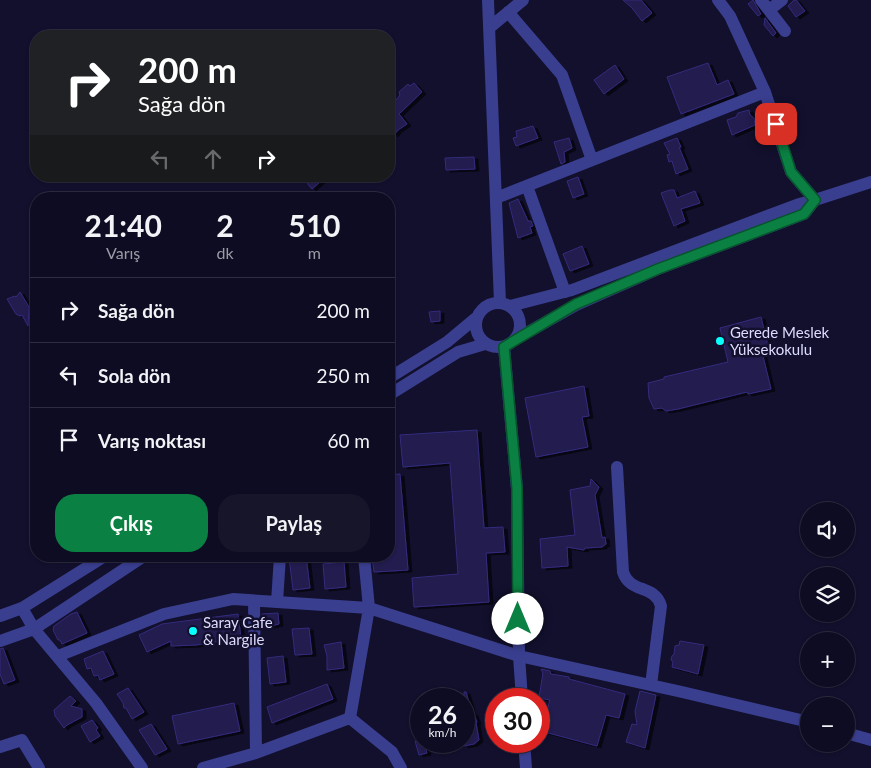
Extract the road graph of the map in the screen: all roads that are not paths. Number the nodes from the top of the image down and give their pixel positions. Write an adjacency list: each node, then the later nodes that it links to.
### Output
1 (488, 0): 7 (street)
2 (523, 0): 6 (street)
3 (718, 0): 9 (street)
4 (782, 0): 5 (street)
5 (765, 5): 8 (street)
6 (508, 12): 7 (street); 10 (street)
7 (489, 28): 13 (street)
8 (785, 31)
9 (765, 92): 10 (street); 14 (street)
10 (592, 160): 12 (street)
11 (871, 182): 14 (street)
12 (526, 186): 13 (street); 15 (street)
13 (496, 198): 16 (street)
14 (815, 200): 15 (street); 18 (street)
15 (565, 292): 16 (street)
16 (505, 304): 17 (street); 18 (street)
17 (478, 317): 19 (street); 21 (street)
18 (516, 339): 20 (street)
19 (485, 344): 20 (street); 22 (street)
20 (504, 347): 36 (street)
21 (395, 374)
22 (395, 391)
23 (617, 467): 37 (street)
24 (95, 562): 30 (street)
25 (135, 562): 33 (street)
26 (280, 562): 29 (street)
27 (365, 562): 31 (street)
28 (254, 601): 29 (street); 35 (street); 44 (street)
29 (277, 602): 31 (street)
30 (22, 608): 32 (street); 33 (street)
31 (369, 608): 36 (street); 39 (street)
32 (0, 616)
33 (34, 629): 34 (street); 35 (street)
34 (0, 641)
35 (58, 656): 47 (street)
36 (519, 656): 37 (street); 38 (street)
37 (651, 685): 40 (street)
38 (521, 688)
39 (350, 718): 44 (street); 49 (street)
40 (800, 720)
41 (855, 735): 42 (street)
42 (871, 740)
43 (0, 747): 46 (street)
44 (256, 753): 48 (street)
45 (525, 753): 50 (street)
46 (39, 768)
47 (142, 768)
48 (203, 768)
49 (401, 768)
50 (526, 768)

